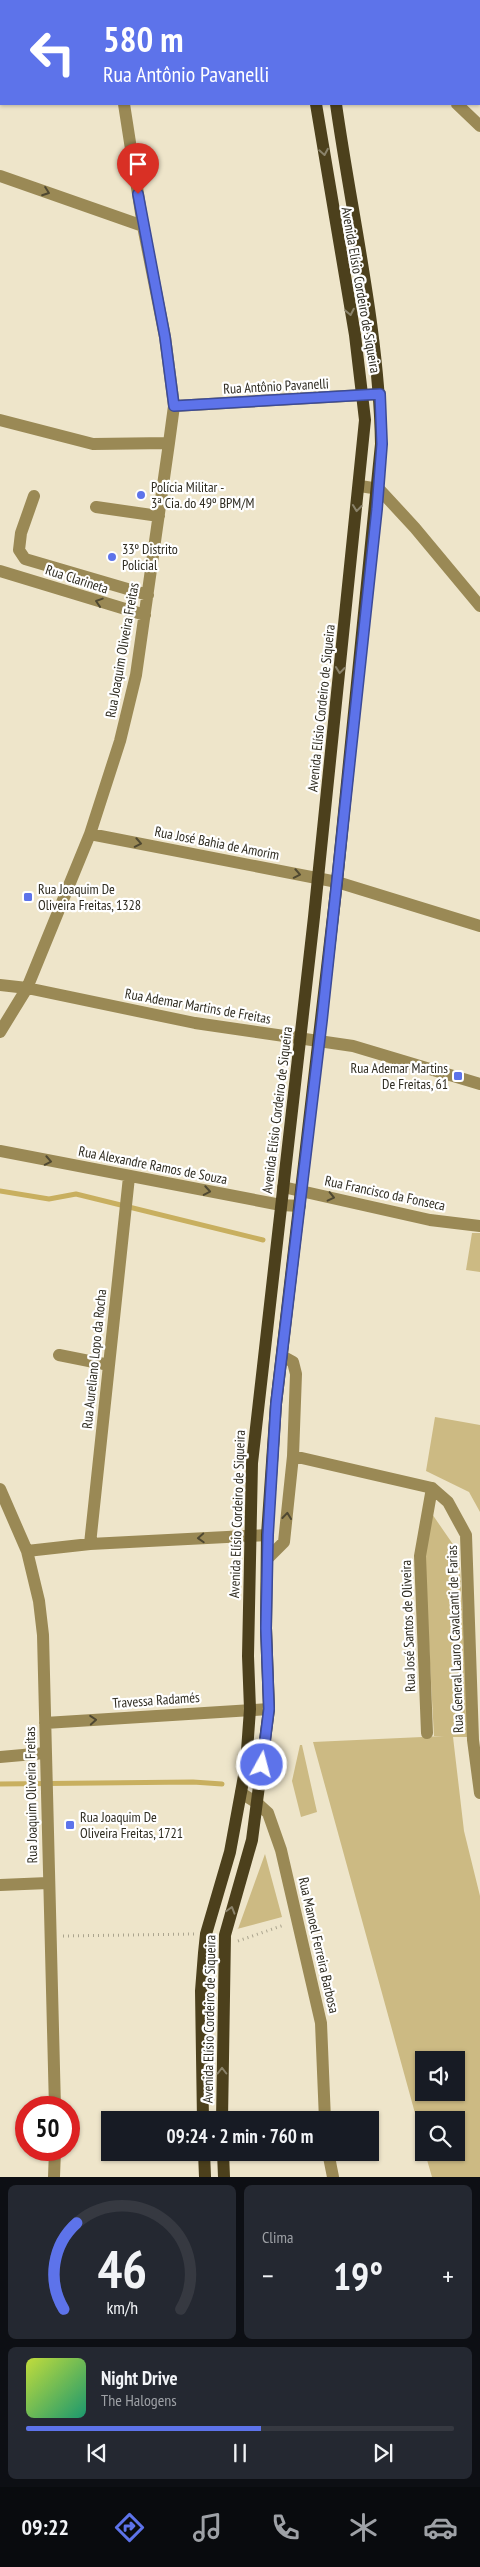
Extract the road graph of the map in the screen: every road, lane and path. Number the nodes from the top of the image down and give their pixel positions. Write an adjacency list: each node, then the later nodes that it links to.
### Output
1 (124, 105): 7 (street, Rua Joaquim Oliveira Freitas)
2 (316, 105): 9 (main road, Avenida Elísio Cordeiro de Siqueira, one-way to 9)
3 (336, 105): 8 (main road, Avenida Elísio Cordeiro de Siqueira)
4 (458, 105): 5 (street)
5 (480, 126)
6 (0, 176): 7 (street, one-way to 7)
7 (143, 226): 10 (street, Rua Joaquim Oliveira Freitas)
8 (380, 394): 9 (street, Rua Antônio Pavanelli); 14 (main road, Avenida Elísio Cordeiro de Siqueira)
9 (364, 396): 10 (street, Rua Antônio Pavanelli); 13 (main road, Avenida Elísio Cordeiro de Siqueira)
10 (174, 406): 12 (street, Rua Joaquim Oliveira Freitas)
11 (0, 420): 12 (street)
12 (169, 443): 17 (street, Rua Joaquim Oliveira Freitas)
13 (360, 486): 14 (street); 23 (main road, Avenida Elísio Cordeiro de Siqueira, one-way to 23)
14 (379, 489): 20 (street); 24 (main road, Avenida Elísio Cordeiro de Siqueira)
15 (34, 496): 19 (street)
16 (96, 507): 17 (street)
17 (159, 516): 19 (street, Rua Joaquim Oliveira Freitas)
18 (0, 571): 21 (street, Rua Clarineta, one-way to 18)
19 (148, 595): 21 (street, Rua Joaquim Oliveira Freitas)
20 (480, 606)
21 (146, 615): 22 (street, Rua Joaquim Oliveira Freitas)
22 (90, 834): 23 (street, Rua José Bahia de Amorim, one-way to 23); 27 (street, Rua Joaquim Oliveira Freitas)
23 (318, 878): 24 (street, Rua José Bahia de Amorim); 29 (main road, Avenida Elísio Cordeiro de Siqueira)
24 (337, 882): 25 (street, Rua José Bahia de Amorim); 30 (main road, Avenida Elísio Cordeiro de Siqueira)
25 (480, 926)
26 (0, 985): 27 (street, Rua Ademar Martins de Freitas)
27 (27, 988): 28 (street, Rua Joaquim Oliveira Freitas); 29 (street, Rua Ademar Martins de Freitas)
28 (0, 1032)
29 (301, 1037): 30 (street, Rua Ademar Martins de Freitas); 34 (main road, Avenida Elísio Cordeiro de Siqueira)
30 (320, 1040): 31 (street, Rua Ademar Martins de Freitas); 35 (main road, Avenida Elísio Cordeiro de Siqueira)
31 (480, 1084)
32 (0, 1151): 33 (street, Rua Alexandre Ramos de Souza, one-way to 33)
33 (129, 1177): 36 (street, Rua Alexandre Ramos de Souza, one-way to 36); 41 (street, Rua Aureliano Lopo da Rocha)
34 (283, 1187): 35 (street, Rua Francisco da Fonseca); 36 (main road, Avenida Elísio Cordeiro de Siqueira)
35 (302, 1191): 37 (main road, Avenida Elísio Cordeiro de Siqueira); 38 (street, Rua Francisco da Fonseca, one-way to 38)
36 (281, 1204): 37 (street, Rua Alexandre Ramos de Souza); 46 (main road, Avenida Elísio Cordeiro de Siqueira)
37 (300, 1206): 40 (main road, Avenida Elísio Cordeiro de Siqueira)
38 (480, 1226)
39 (59, 1355): 41 (street)
40 (282, 1356): 42 (street); 45 (main road, Avenida Elísio Cordeiro de Siqueira)
41 (109, 1365): 47 (street, Rua Aureliano Lopo da Rocha)
42 (293, 1456): 43 (street); 49 (street, one-way to 42)
43 (432, 1488): 53 (street, Rua José Santos de Oliveira); 57 (street, Rua General Lauro Cavalcanti de Farias)
44 (0, 1490): 48 (street, Rua Joaquim Oliveira Freitas)
45 (268, 1535): 46 (street); 49 (main road, Avenida Elísio Cordeiro de Siqueira)
46 (251, 1536): 47 (street, one-way to 47); 50 (main road, Avenida Elísio Cordeiro de Siqueira)
47 (90, 1544): 48 (street)
48 (27, 1551): 52 (street, Rua Joaquim Oliveira Freitas)
49 (268, 1558): 51 (main road, Avenida Elísio Cordeiro de Siqueira)
50 (250, 1709): 51 (street, Travessa Radamés); 52 (street, Travessa Radamés, one-way to 50); 56 (main road, Avenida Elísio Cordeiro de Siqueira)
51 (269, 1709): 58 (main road, Avenida Elísio Cordeiro de Siqueira)
52 (45, 1723): 54 (street, Rua Joaquim Oliveira Freitas)
53 (427, 1733)
54 (45, 1753): 55 (street); 59 (street, Rua Joaquim Oliveira Freitas)
55 (0, 1757)
56 (242, 1793): 58 (street, Rua Manoel Ferreira Barbosa); 62 (main road, Avenida Elísio Cordeiro de Siqueira)
57 (480, 1793)
58 (257, 1803): 61 (street, Rua Manoel Ferreira Barbosa); 64 (main road, Avenida Elísio Cordeiro de Siqueira, one-way to 58)
59 (48, 1883): 60 (street); 63 (street, Rua Joaquim Oliveira Freitas)
60 (0, 1885)
61 (299, 1920): 64 (path); 68 (street, Rua Manoel Ferreira Barbosa)
62 (206, 1934): 63 (path); 66 (main road, Avenida Elísio Cordeiro de Siqueira)
63 (52, 1936): 65 (street, Rua Joaquim Oliveira Freitas)
64 (224, 1946): 67 (main road, Avenida Elísio Cordeiro de Siqueira, one-way to 64)
65 (55, 2096)
66 (203, 2111)
67 (222, 2111)
68 (325, 2111)
69 (55, 2161): 73 (street)
70 (204, 2161): 74 (main road)
71 (223, 2161): 75 (main road)
72 (330, 2161): 76 (street)
73 (54, 2177)
74 (205, 2177)
75 (224, 2177)
76 (333, 2177)

